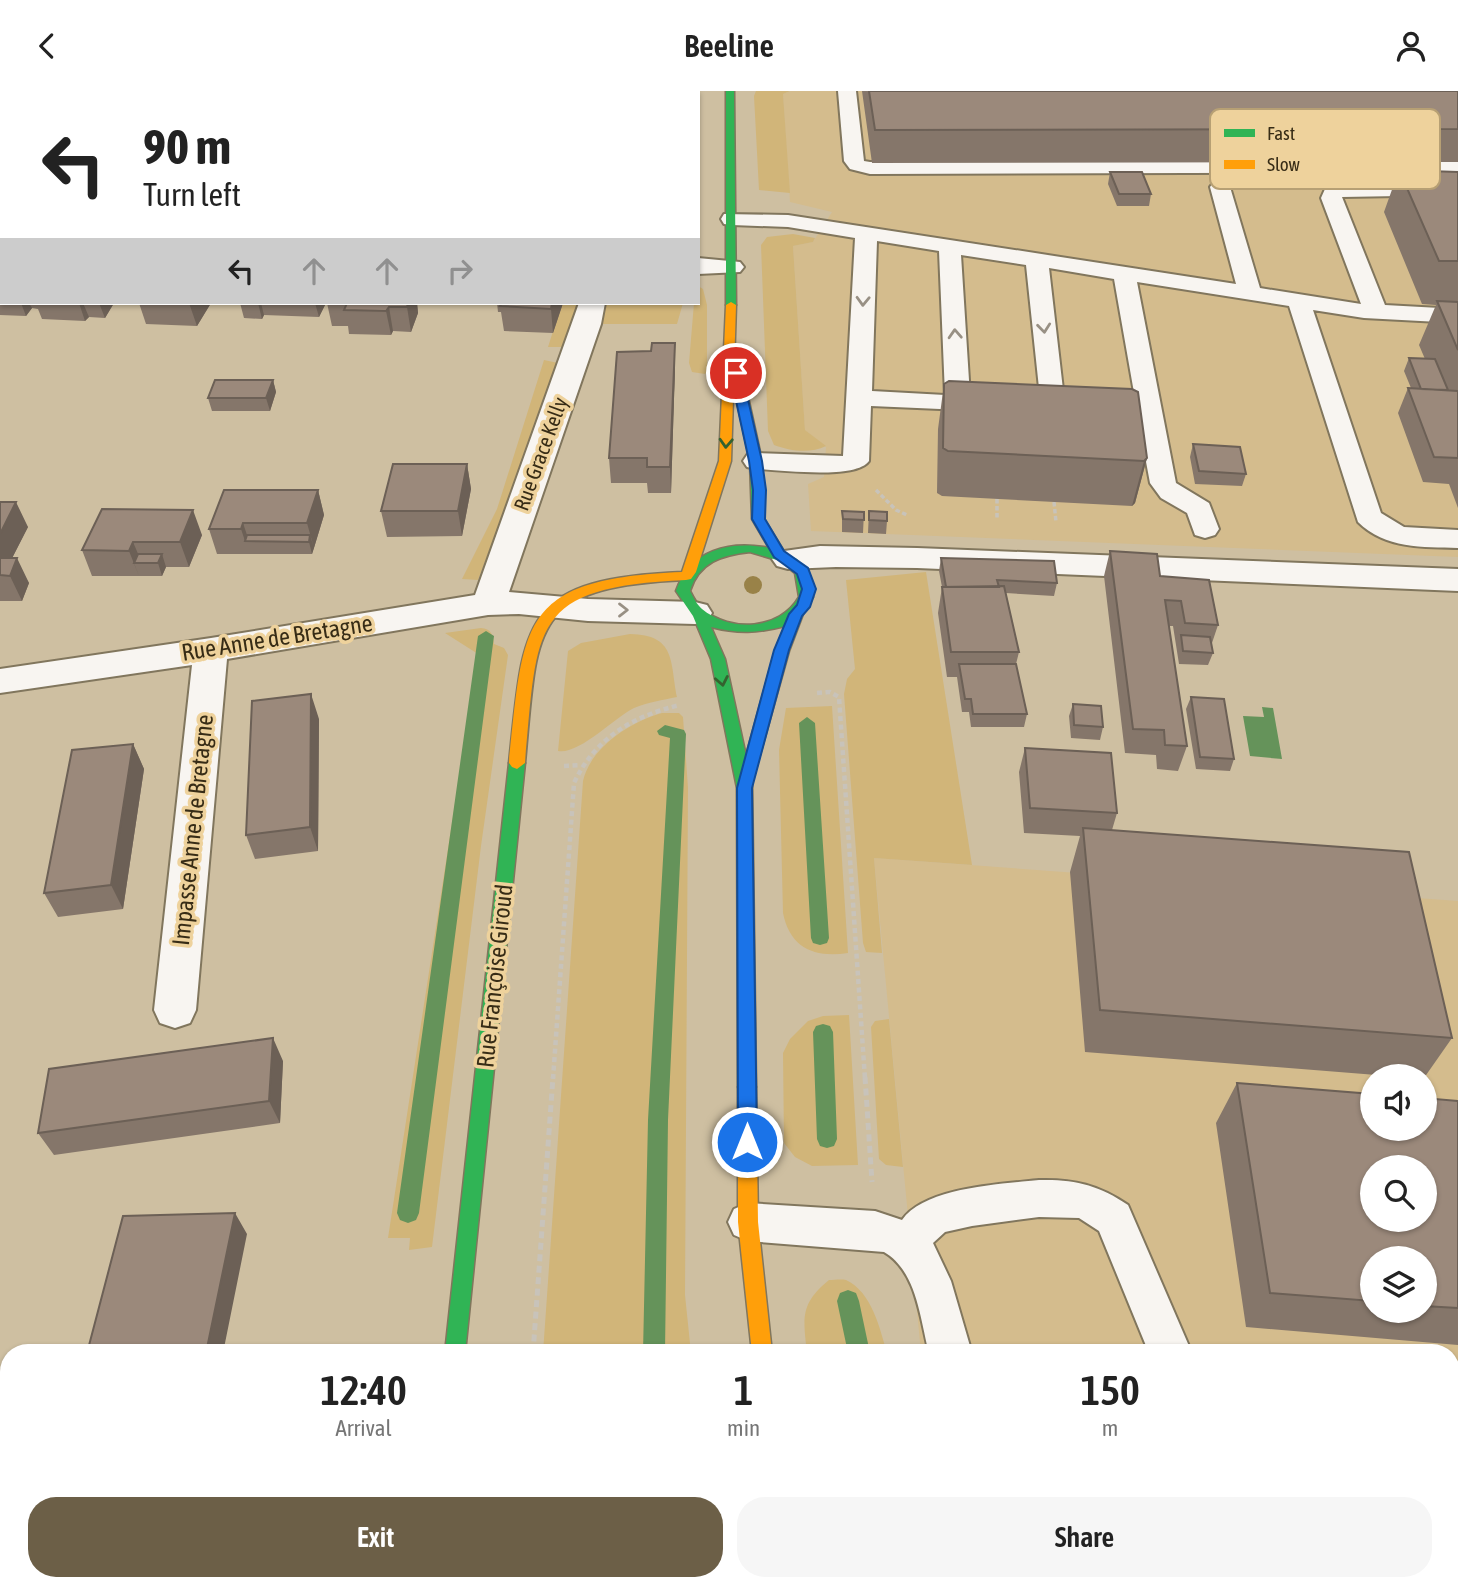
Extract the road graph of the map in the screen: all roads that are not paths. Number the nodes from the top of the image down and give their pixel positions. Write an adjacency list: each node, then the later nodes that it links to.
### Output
1 (730, 91): 8 (main road)
2 (847, 91): 5 (lane)
3 (1440, 166): 4 (lane)
4 (1458, 166)
5 (1210, 167)
6 (1221, 189): 15 (lane)
7 (1458, 189): 18 (lane)
8 (732, 219): 9 (lane); 13 (main road)
9 (866, 233): 10 (lane); 21 (lane, one-way to 21)
10 (950, 246): 11 (lane); 22 (lane, one-way to 10)
11 (1037, 260): 14 (lane); 23 (lane, one-way to 23)
12 (700, 266): 13 (street)
13 (731, 268): 20 (main road)
14 (1125, 274): 15 (lane); 24 (lane)
15 (1250, 293): 16 (lane)
16 (1299, 301): 18 (lane); 27 (lane)
17 (591, 305): 31 (street, Rue Grace Kelly)
18 (1376, 312): 19 (lane)
19 (1458, 316)
20 (731, 351): 25 (main road); 29 (main road, one-way to 29)
21 (859, 398): 22 (lane); 25 (lane)
22 (958, 403): 23 (lane)
23 (1053, 407): 24 (lane)
24 (1150, 412): 26 (lane)
25 (756, 461): 28 (main road)
26 (1205, 530)
27 (1458, 540)
28 (791, 564): 29 (main road); 30 (street); 33 (main road)
29 (687, 574): 32 (main road); 34 (main road)
30 (1458, 580)
31 (488, 604): 32 (street, Rue Anne de Bretagne); 35 (street, Rue Anne de Bretagne)
32 (555, 607): 34 (street, Rue Anne de Bretagne, one-way to 34); 41 (main road, Rue Françoise Giroud)
33 (796, 614): 34 (main road); 37 (main road)
34 (697, 615): 37 (main road, one-way to 37)
35 (211, 650): 36 (street, Rue Anne de Bretagne); 38 (street, Impasse Anne de Bretagne)
36 (0, 681)
37 (745, 788): 39 (main road)
38 (175, 1010)
39 (748, 1222): 40 (lane); 42 (main road)
40 (892, 1237): 43 (lane); 44 (lane)
41 (456, 1344)
42 (761, 1344)
43 (948, 1344)
44 (1167, 1344)

